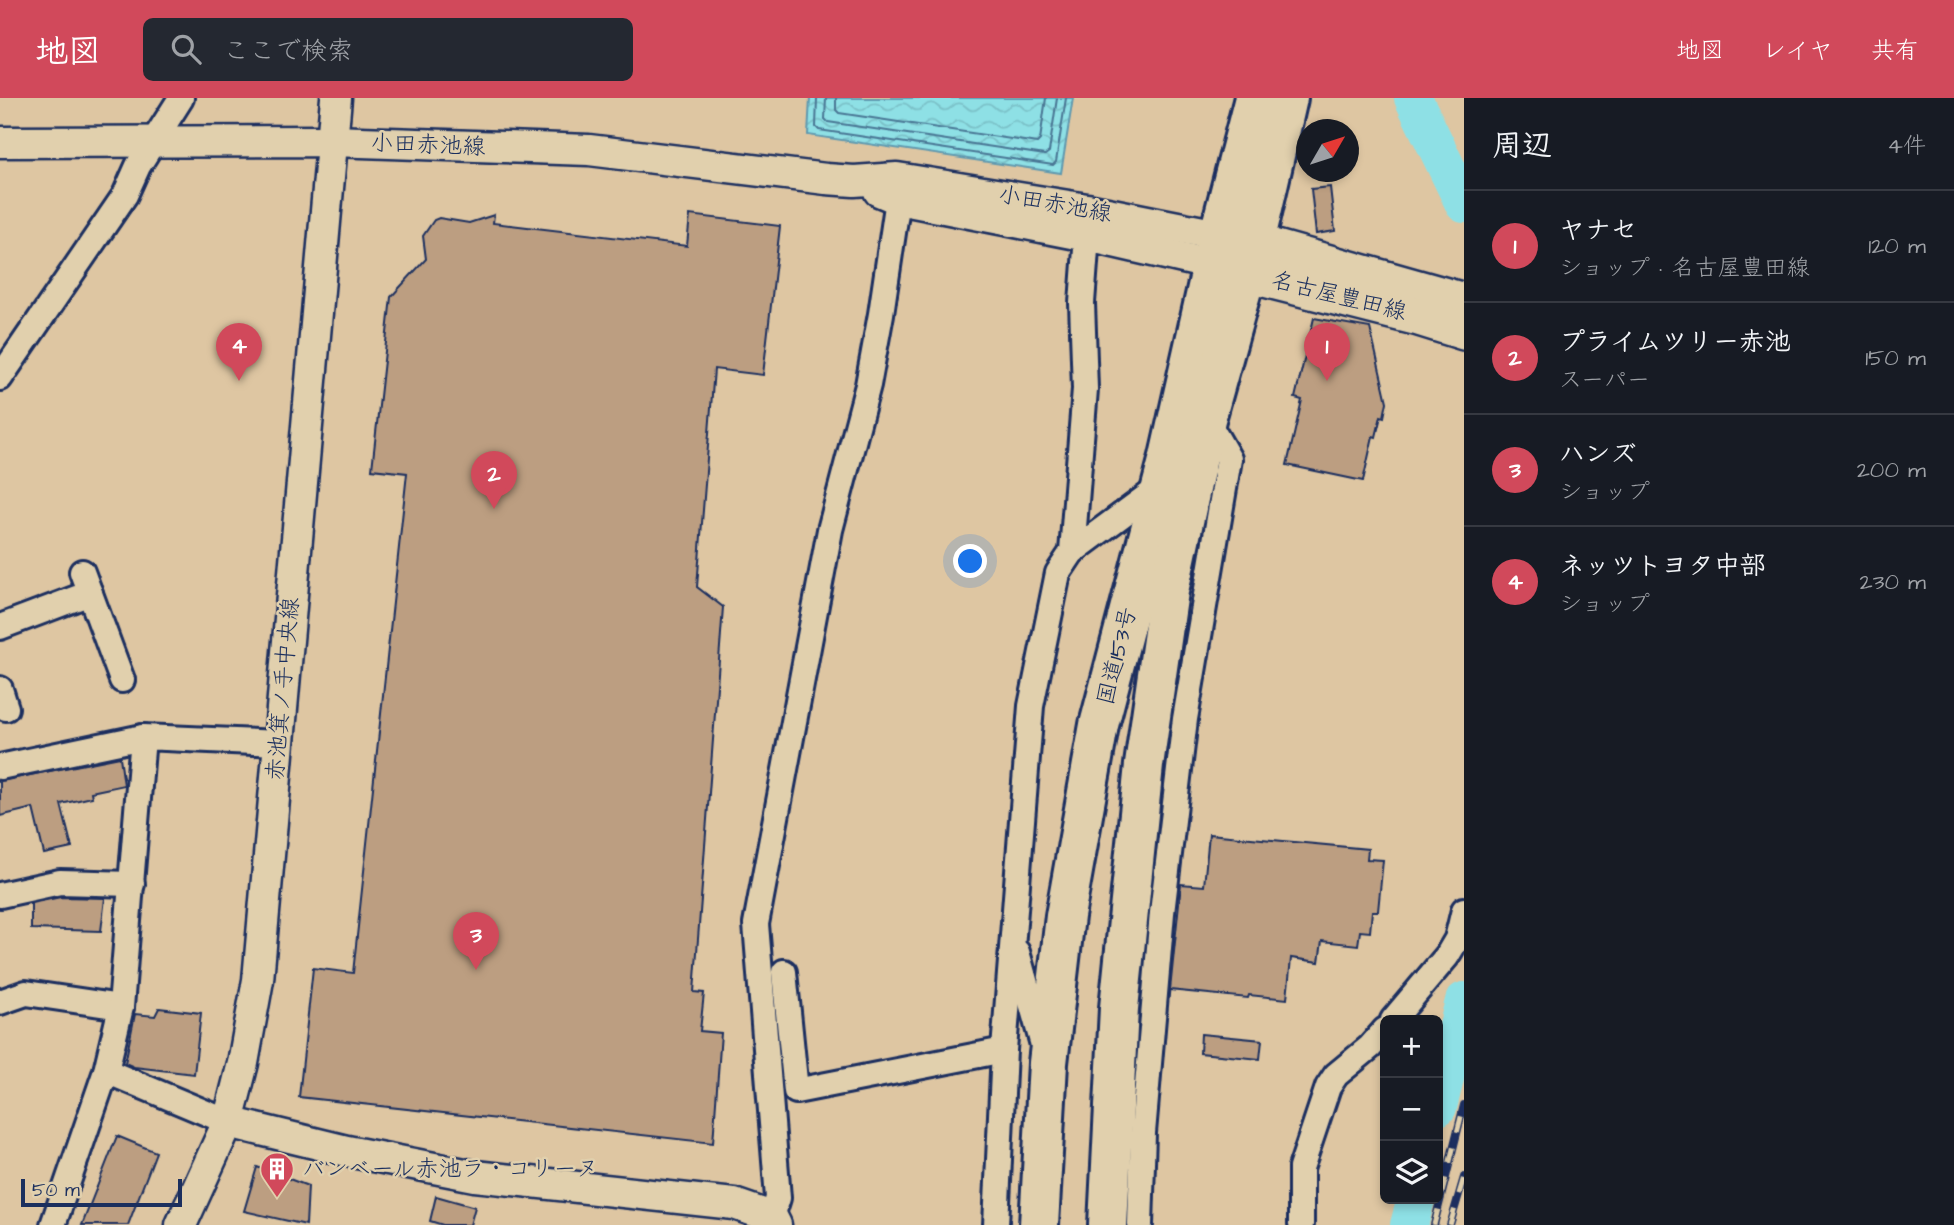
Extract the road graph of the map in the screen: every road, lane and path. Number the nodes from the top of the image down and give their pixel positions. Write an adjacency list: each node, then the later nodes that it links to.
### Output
1 (181, 98): 5 (street)
2 (336, 98): 7 (street, 赤池箕ノ手中央線)
3 (1254, 98): 11 (highway, 国道153号)
4 (1288, 98): 11 (highway, 国道153号)
5 (153, 141): 6 (street, 小田赤池線); 7 (street, 小田赤池線); 15 (street)
6 (0, 142)
7 (332, 142): 8 (street, 小田赤池線); 22 (street, 赤池箕ノ手中央線)
8 (854, 181): 9 (street, 小田赤池線); 11 (street, 小田赤池線)
9 (898, 199): 10 (street, 小田赤池線); 37 (street)
10 (1087, 236): 11 (street, 小田赤池線); 18 (street)
11 (1233, 254): 13 (main road, 名古屋豊田線); 16 (highway, 国道153号); 17 (highway, 国道153号)
12 (1464, 302): 13 (main road, 名古屋豊田線)
13 (1423, 304): 14 (main road, 名古屋豊田線)
14 (1464, 331)
15 (0, 378)
16 (1206, 419): 42 (highway, 国道153号); 43 (street)
17 (1161, 486): 18 (street); 34 (highway, 国道153号)
18 (1072, 552): 27 (street)
19 (0, 628): 20 (street)
20 (121, 680)
21 (143, 737): 22 (street); 23 (street); 24 (street)
22 (278, 743): 36 (street, 赤池箕ノ手中央線)
23 (0, 767)
24 (132, 884): 25 (street); 30 (street)
25 (0, 895)
26 (1464, 910): 31 (street)
27 (1013, 936): 33 (street); 34 (street)
28 (784, 972): 33 (street)
29 (0, 1002): 30 (street)
30 (121, 1007): 35 (street)
31 (1397, 1015)
32 (1380, 1036): 44 (street)
33 (1004, 1049): 40 (street)
34 (1048, 1063): 41 (highway, 国道153号)
35 (106, 1071): 36 (street); 38 (street)
36 (228, 1122): 37 (street); 39 (street, 赤池箕ノ手中央線)
37 (774, 1221)
38 (53, 1225)
39 (181, 1225)
40 (996, 1225)
41 (1039, 1225)
42 (1108, 1225)
43 (1140, 1225)
44 (1301, 1225)

